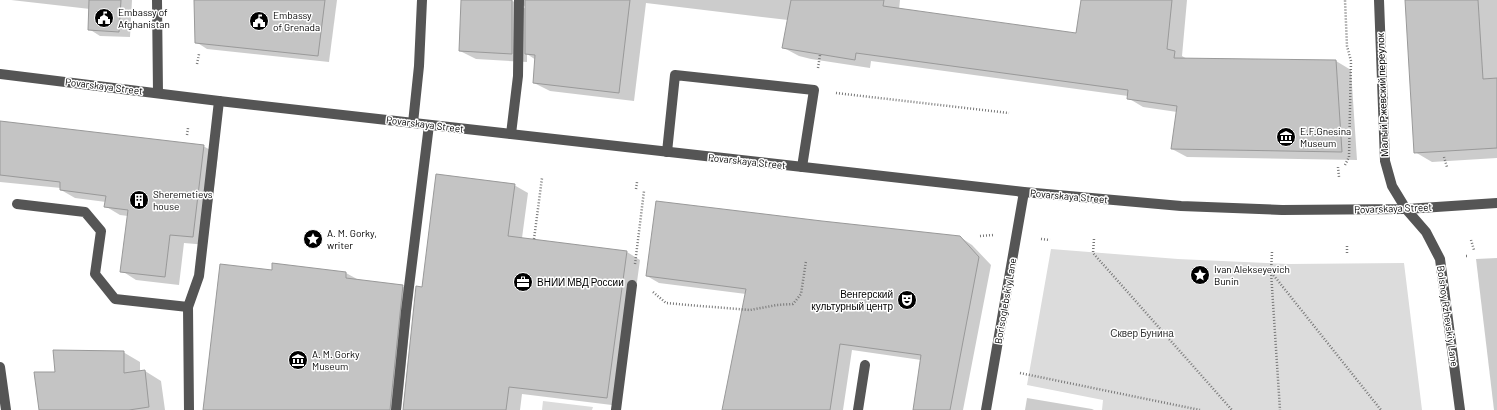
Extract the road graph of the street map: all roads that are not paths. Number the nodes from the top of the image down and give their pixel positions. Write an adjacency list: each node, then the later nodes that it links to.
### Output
1 (157, 0): 6 (street)
2 (422, 0): 8 (street)
3 (519, 0): 10 (street)
4 (1379, 0): 16 (street, Малый Ржевский переулок)
5 (0, 74): 6 (street, Povarskaya Street)
6 (158, 93): 7 (street, Povarskaya Street)
7 (219, 101): 8 (street, Povarskaya Street); 18 (street)
8 (412, 123): 9 (street, Povarskaya Street)
9 (430, 125): 10 (street, Povarskaya Street); 23 (street)
10 (511, 134): 11 (street, Povarskaya Street)
11 (667, 152): 12 (street, Povarskaya Street); 12 (street)
12 (802, 167): 13 (street, Povarskaya Street)
13 (1024, 192): 16 (street, Povarskaya Street); 26 (street, Borisoglebskiy Lane)
14 (1497, 203): 16 (street, Povarskaya Street)
15 (17, 204): 18 (street)
16 (1406, 209): 27 (street, Bolshoy Rzhevskiy Lane)
17 (633, 280): 24 (street)
18 (188, 307): 22 (street)
19 (865, 365): 25 (street)
20 (0, 367): 21 (street)
21 (6, 410)
22 (189, 410)
23 (396, 410)
24 (616, 410)
25 (858, 410)
26 (986, 410)
27 (1460, 410)

